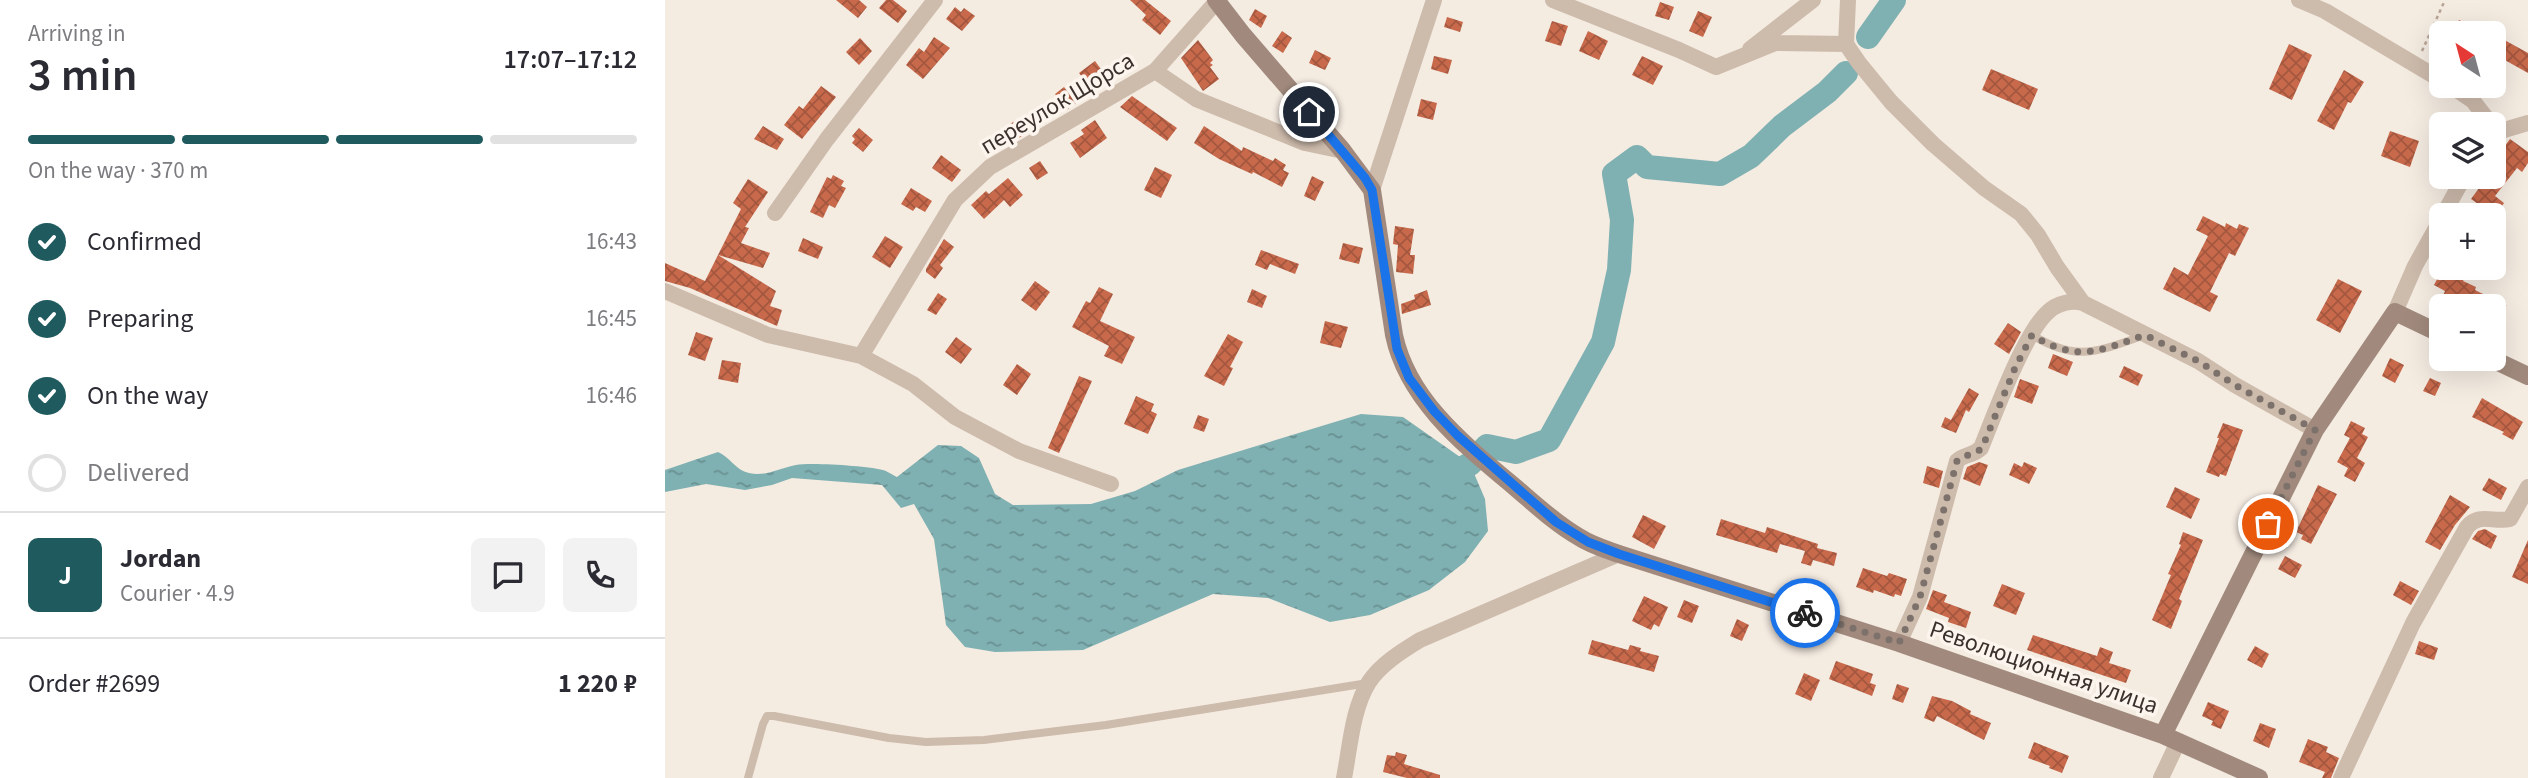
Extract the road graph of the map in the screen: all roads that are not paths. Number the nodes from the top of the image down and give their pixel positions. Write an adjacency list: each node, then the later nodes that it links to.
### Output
1 (935, 0): 19 (street)
2 (1434, 0): 18 (street)
3 (1553, 0): 10 (street)
4 (1813, 0): 10 (street)
5 (1848, 0): 9 (street)
6 (2299, 0): 8 (street)
7 (1217, 1): 11 (street, переулок Щорса); 17 (main road)
8 (2319, 5): 12 (street)
9 (1846, 44): 10 (street); 22 (street)
10 (1740, 57)
11 (1155, 71): 17 (street); 27 (street, переулок Щорса)
12 (2429, 73)
13 (2469, 98): 14 (street)
14 (2481, 112)
15 (2528, 123): 16 (street)
16 (2506, 127)
17 (1343, 151): 18 (main road)
18 (1372, 190): 33 (main road, Революционная улица)
19 (775, 213)
20 (2429, 241): 23 (street)
21 (665, 291): 27 (street)
22 (2084, 303): 25 (street); 26 (street)
23 (2395, 312): 24 (main road); 30 (main road)
24 (2429, 328)
25 (2032, 335): 26 (lane); 34 (street)
26 (2145, 335): 30 (street)
27 (861, 356): 31 (street)
28 (2506, 366): 29 (main road)
29 (2528, 376)
30 (2315, 430): 36 (main road)
31 (1111, 484)
32 (2528, 487): 41 (street)
33 (1619, 554): 34 (main road, Революционная улица); 35 (street)
34 (1899, 643): 36 (main road, Революционная улица)
35 (1369, 682): 37 (street); 38 (lane)
36 (2171, 738): 39 (street); 40 (main road, Революционная улица)
37 (1346, 777)
38 (748, 778)
39 (2161, 778)
40 (2259, 778)
41 (2341, 778)

